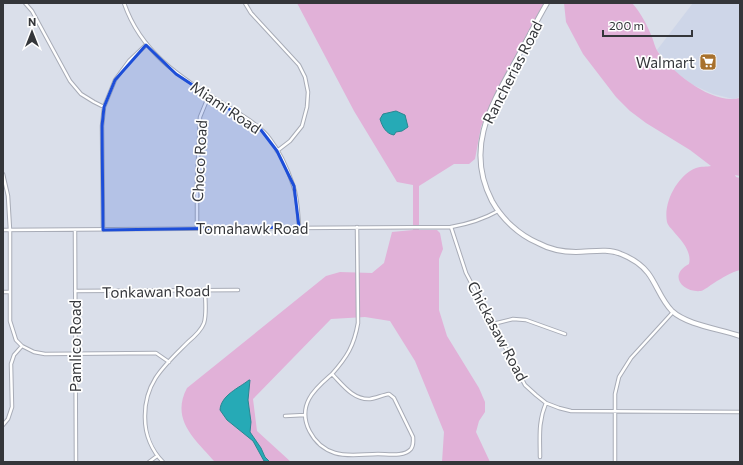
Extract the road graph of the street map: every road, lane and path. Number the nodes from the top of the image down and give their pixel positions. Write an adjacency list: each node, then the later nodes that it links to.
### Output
1 (25, 3): 7 (street)
2 (124, 3): 5 (street, Miami Road)
3 (245, 3): 8 (street)
4 (547, 3): 10 (street, Rancherias Road)
5 (146, 45): 6 (street, Miami Road); 7 (street)
6 (209, 95): 8 (street, Miami Road); 13 (street, Choco Road)
7 (104, 107): 18 (street)
8 (277, 151): 11 (street, Miami Road)
9 (3, 174): 16 (street)
10 (498, 210): 12 (street, Tomahawk Road); 24 (street, Rancherias Road)
11 (299, 227): 13 (street, Tomahawk Road); 14 (street, Tomahawk Road)
12 (450, 227): 14 (street, Tomahawk Road); 25 (street, Chickasaw Road)
13 (197, 228): 18 (street, Tomahawk Road)
14 (358, 228): 31 (street)
15 (3, 230): 16 (street, Tomahawk Road)
16 (10, 230): 17 (street, Tomahawk Road); 22 (street)
17 (74, 230): 18 (street, Tomahawk Road); 23 (street, Pamlico Road)
18 (103, 230)
19 (205, 290): 20 (street, Tonkawan Road); 23 (street, Tonkawan Road); 30 (street)
20 (238, 290)
21 (3, 292): 22 (street)
22 (10, 292): 28 (street)
23 (75, 292): 29 (street, Pamlico Road)
24 (673, 312): 27 (street, Rancherias Road); 33 (street)
25 (493, 324): 26 (street); 32 (street, Chickasaw Road)
26 (565, 334)
27 (740, 336)
28 (22, 346): 29 (street); 37 (street)
29 (75, 353): 30 (street); 40 (street, Pamlico Road)
30 (169, 362): 38 (street)
31 (332, 374): 35 (street); 35 (street)
32 (546, 403): 33 (street, Chickasaw Road); 39 (street)
33 (615, 411): 34 (street, Chickasaw Road); 43 (street)
34 (740, 412)
35 (305, 415): 36 (street)
36 (285, 416)
37 (3, 425)
38 (157, 456): 41 (street); 42 (street)
39 (540, 457)
40 (76, 462)
41 (149, 462)
42 (163, 462)
43 (615, 462)

